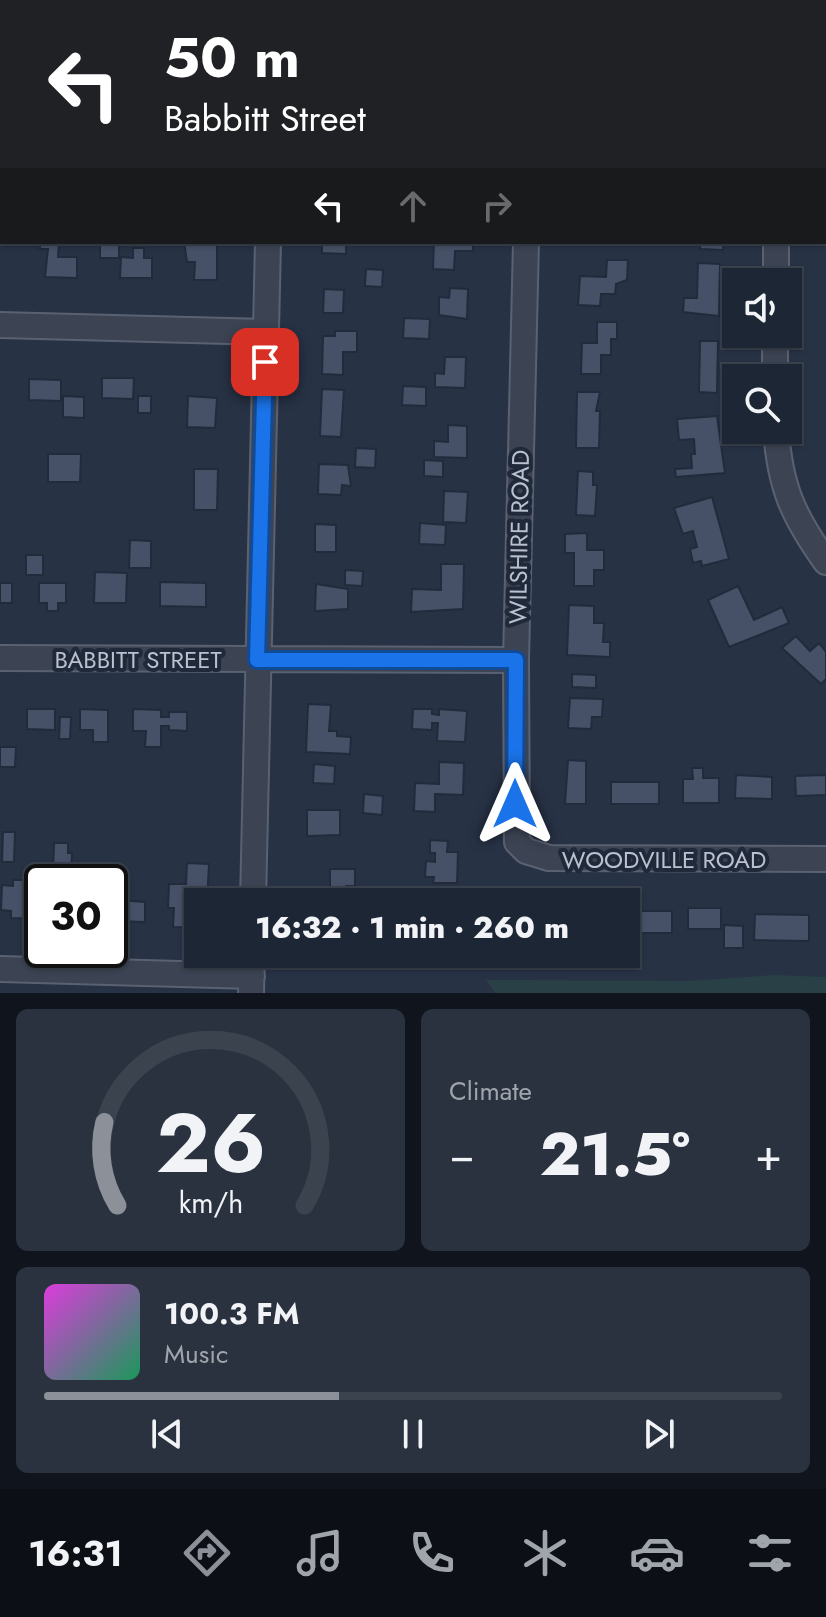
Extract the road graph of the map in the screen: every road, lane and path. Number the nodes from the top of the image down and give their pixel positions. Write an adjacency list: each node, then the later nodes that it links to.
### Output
1 (268, 244): 6 (street)
2 (526, 244): 11 (street, WILSHIRE ROAD)
3 (776, 244): 4 (street)
4 (776, 268)
5 (2, 326): 6 (street)
6 (266, 332): 10 (street)
7 (777, 444): 8 (street)
8 (826, 562)
9 (0, 658): 10 (street, BABBITT STREET)
10 (257, 660): 11 (street, BABBITT STREET); 14 (street)
11 (516, 660): 12 (street, WILSHIRE ROAD)
12 (515, 833): 13 (street, WOODVILLE ROAD)
13 (826, 859)
14 (253, 888)
15 (0, 969): 17 (street)
16 (252, 974): 17 (street)
17 (185, 984)

